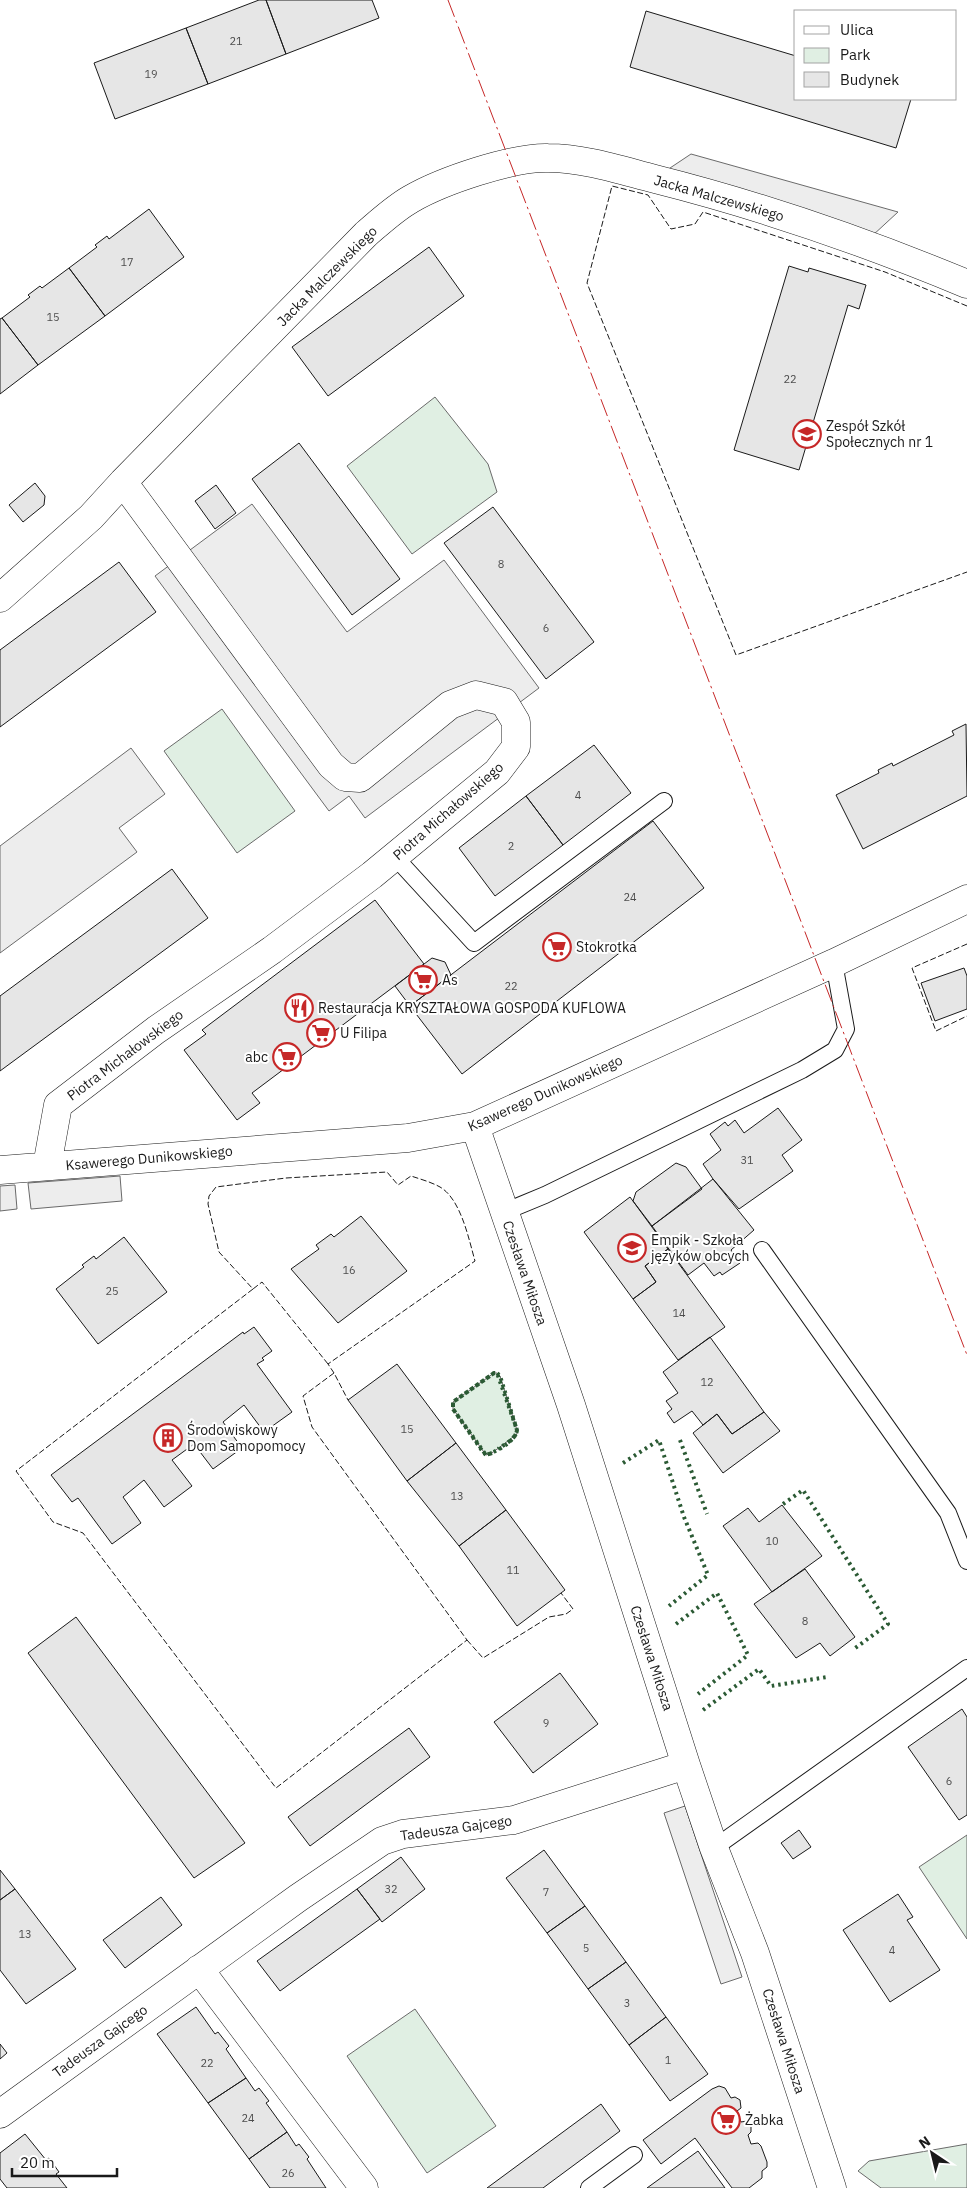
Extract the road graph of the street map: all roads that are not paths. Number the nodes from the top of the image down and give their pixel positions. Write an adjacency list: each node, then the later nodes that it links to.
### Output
1 (967, 284): 2 (street, Jacka Malczewskiego)
2 (123, 482): 3 (street, Jacka Malczewskiego); 5 (street, Piotra Michałowskiego)
3 (0, 598)
4 (664, 800): 5 (lane)
5 (394, 857): 9 (street, Piotra Michałowskiego)
6 (967, 899): 7 (street, Ksawerego Dunikowskiego)
7 (834, 963): 8 (street, Ksawerego Dunikowskiego); 11 (lane)
8 (475, 1126): 9 (street, Ksawerego Dunikowskiego); 11 (street, Czesława Miłosza)
9 (46, 1166): 10 (street, Ksawerego Dunikowskiego)
10 (0, 1170)
11 (504, 1212): 15 (street, Czesława Miłosza)
12 (762, 1250): 13 (lane)
13 (967, 1561)
14 (967, 1668): 16 (lane)
15 (686, 1765): 16 (street, Czesława Miłosza); 17 (street, Tadeusza Gajcego)
16 (714, 1848): 22 (street, Czesława Miłosza)
17 (199, 1969): 18 (street, Tadeusza Gajcego); 20 (street)
18 (0, 2114)
19 (634, 2154): 21 (lane)
20 (364, 2188)
21 (589, 2188)
22 (832, 2188)

